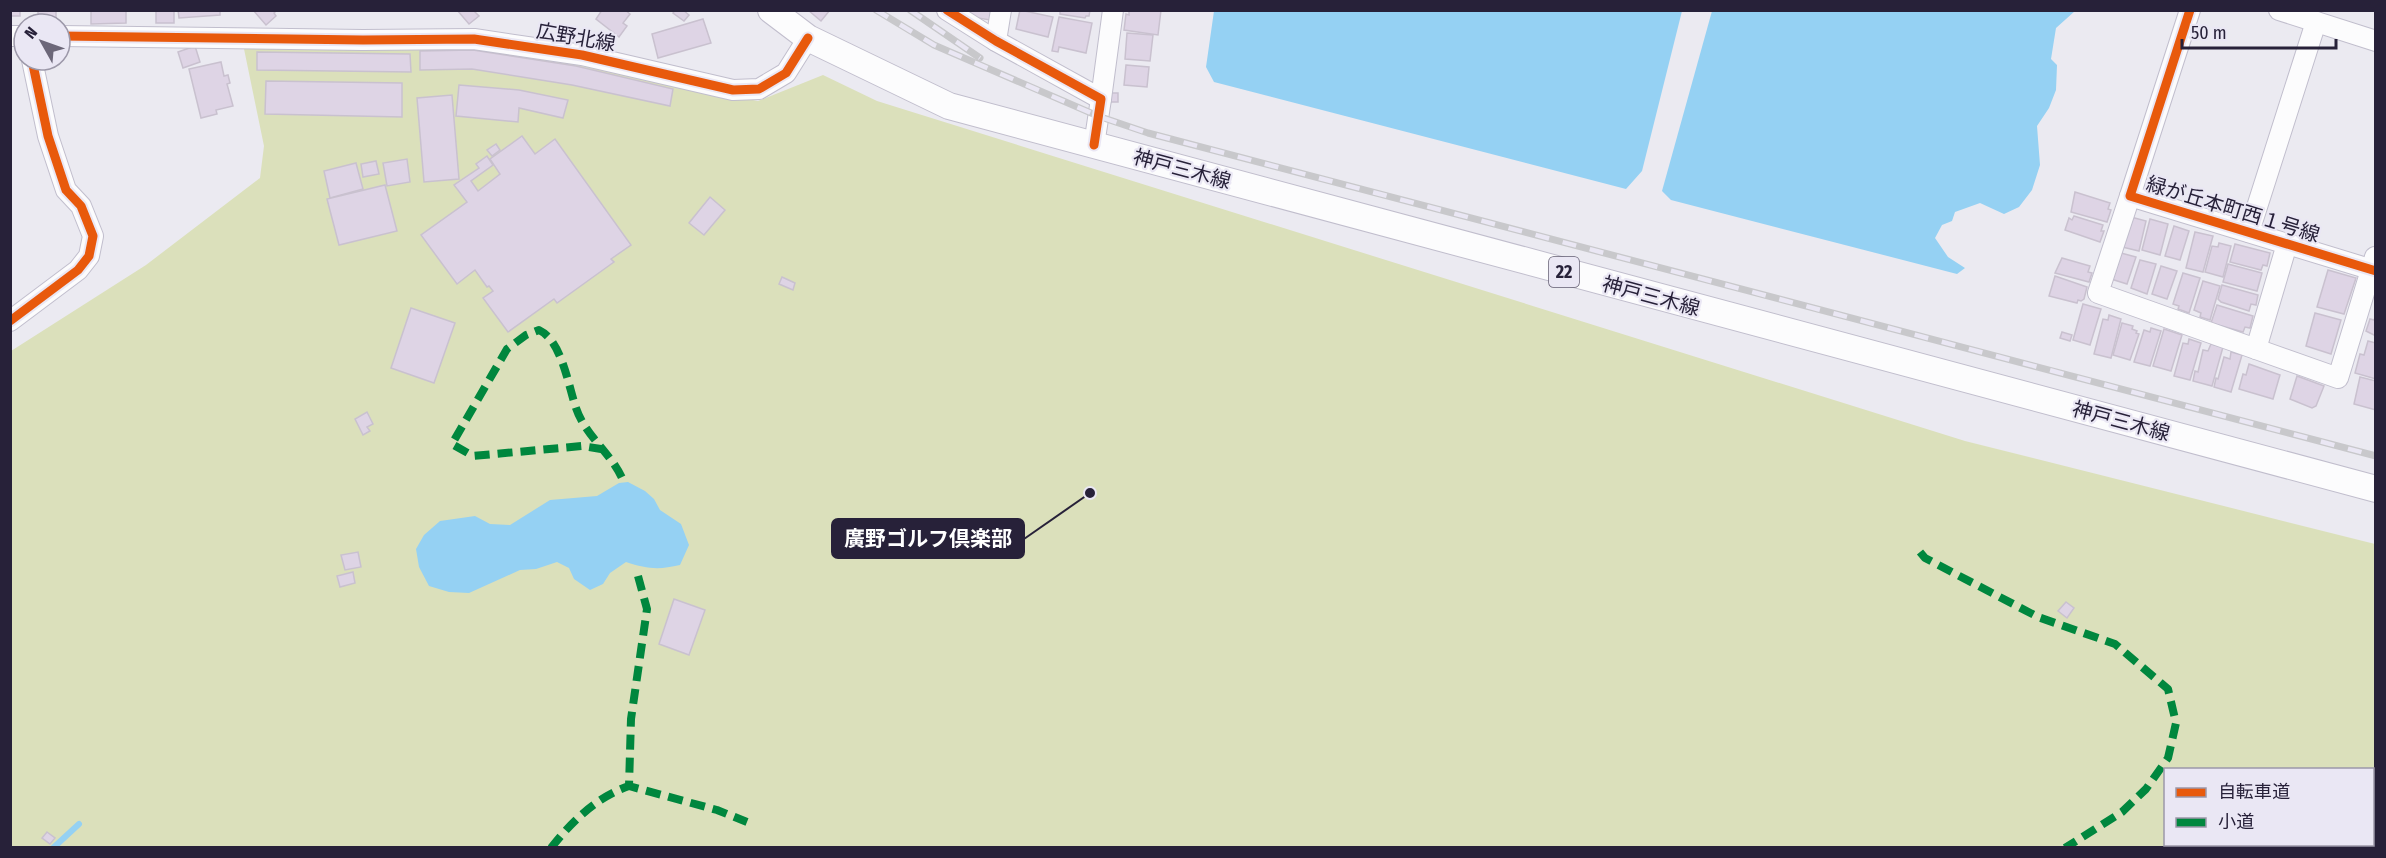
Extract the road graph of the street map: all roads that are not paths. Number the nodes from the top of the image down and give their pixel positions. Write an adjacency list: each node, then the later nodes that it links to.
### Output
1 (771, 10): 9 (main road, 神戸三木線 / 22)
2 (947, 10): 10 (street)
3 (1001, 10): 10 (street)
4 (1113, 10): 13 (street)
5 (2190, 10): 15 (street, 緑が丘本町西１号線)
6 (2279, 10): 7 (street)
7 (2316, 22): 11 (street); 16 (street)
8 (72, 36): 9 (street, 広野北線)
9 (808, 38): 14 (main road, 神戸三木線 / 22)
10 (996, 41): 13 (street)
11 (2376, 41)
12 (35, 72): 19 (street)
13 (1101, 99): 14 (street)
14 (1094, 146): 21 (main road, 神戸三木線 / 22)
15 (2130, 196): 16 (street, 緑が丘本町西１号線); 20 (street)
16 (2249, 232): 17 (street, 緑が丘本町西１号線)
17 (2287, 244): 18 (street, 緑が丘本町西１号線); 20 (street)
18 (2374, 266): 20 (street)
19 (10, 321)
20 (2256, 349)
21 (2376, 489)

